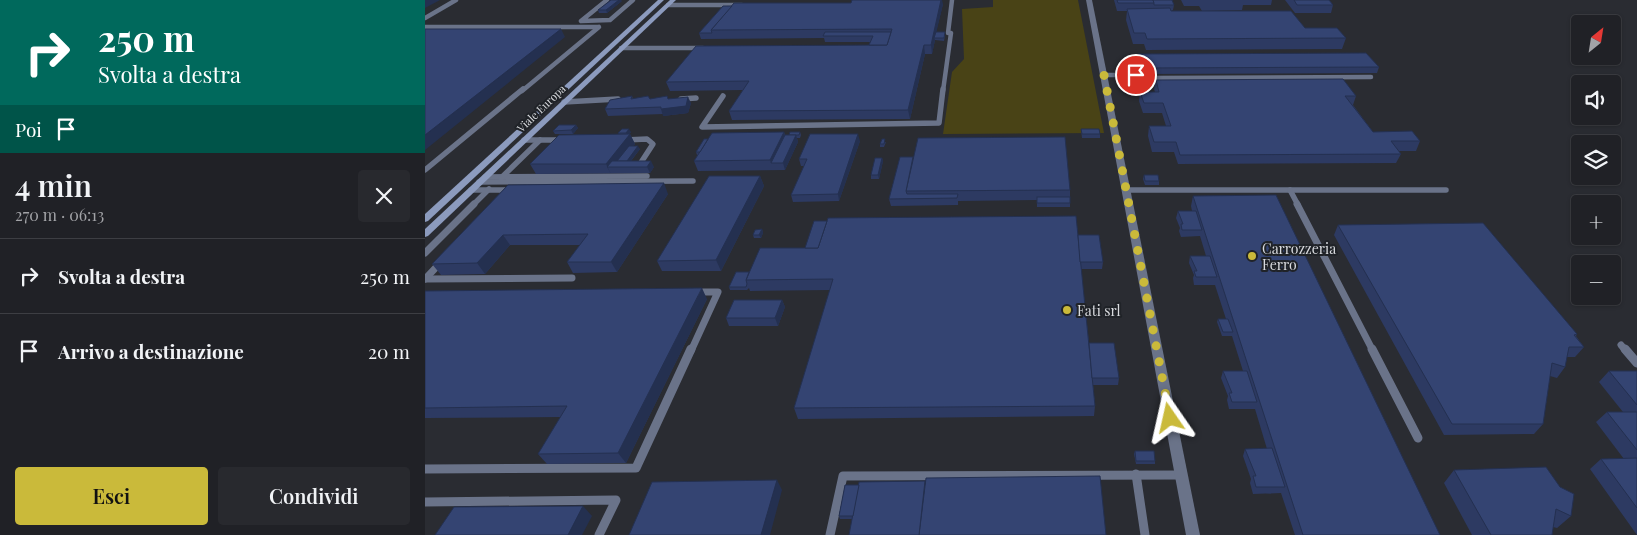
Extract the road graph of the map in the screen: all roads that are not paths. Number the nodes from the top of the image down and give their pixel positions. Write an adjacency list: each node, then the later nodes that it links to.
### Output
1 (456, 0): 8 (lane)
2 (607, 0): 3 (lane)
3 (633, 0)
4 (953, 0): 14 (lane)
5 (1089, 0): 12 (street)
6 (667, 2): 7 (lane); 10 (main road, Viale Europa); 38 (main road, Viale Europa)
7 (752, 5)
8 (425, 18)
9 (425, 27): 24 (lane)
10 (621, 48): 11 (lane); 18 (main road, Viale Europa)
11 (708, 48)
12 (1104, 75): 13 (lane); 34 (street)
13 (1371, 77)
14 (723, 96)
15 (696, 98): 17 (lane)
16 (624, 99): 18 (lane)
17 (671, 99)
18 (564, 102): 19 (main road, Viale Europa)
19 (524, 140): 20 (lane); 27 (main road, Viale Europa)
20 (540, 140): 21 (lane); 26 (lane)
21 (569, 140)
22 (618, 140): 23 (lane)
23 (640, 164)
24 (425, 170)
25 (647, 176): 26 (lane)
26 (502, 177): 27 (lane); 29 (lane)
27 (482, 180): 29 (lane); 31 (main road, Viale Europa)
28 (693, 181): 30 (lane)
29 (496, 182): 30 (lane); 32 (lane)
30 (520, 186): 33 (lane)
31 (471, 190): 32 (lane); 39 (main road, Viale Europa)
32 (489, 190): 33 (lane); 40 (lane)
33 (512, 190): 37 (lane)
34 (1126, 190): 35 (lane); 50 (street)
35 (1290, 190): 36 (lane); 47 (lane)
36 (1446, 190)
37 (505, 196)
38 (425, 219)
39 (425, 234)
40 (425, 253)
41 (445, 258): 43 (lane)
42 (572, 278): 43 (lane)
43 (425, 279)
44 (688, 292): 48 (lane)
45 (1621, 345): 46 (lane)
46 (1637, 363)
47 (1418, 438)
48 (425, 469)
49 (1136, 474): 50 (lane); 53 (lane); 54 (lane)
50 (1181, 475): 55 (street)
51 (425, 502): 52 (lane)
52 (599, 535)
53 (830, 535)
54 (1145, 535)
55 (1193, 535)

